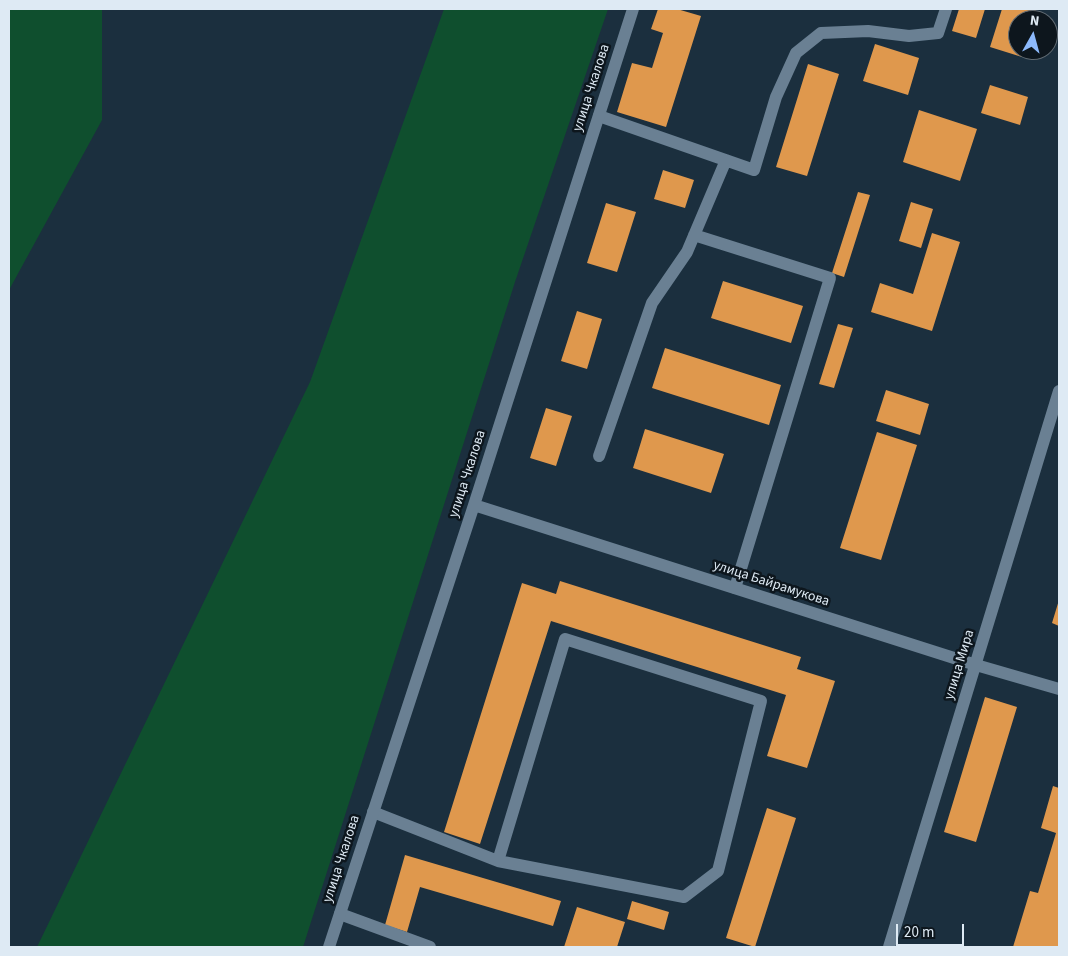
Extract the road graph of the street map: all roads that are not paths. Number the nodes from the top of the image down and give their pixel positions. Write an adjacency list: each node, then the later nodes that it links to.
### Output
1 (633, 9): 3 (street, улица Чкалова)
2 (946, 9): 4 (street)
3 (599, 116): 4 (street); 8 (street, улица Чкалова)
4 (726, 160): 5 (street)
5 (694, 235): 7 (street); 9 (street)
6 (1059, 394): 10 (street, улица Мира)
7 (598, 456)
8 (474, 505): 9 (street, улица Байрамукова); 12 (street, улица Чкалова)
9 (735, 588): 10 (street, улица Байрамукова)
10 (976, 665): 11 (street, улица Байрамукова); 17 (street, улица Мира)
11 (1059, 689)
12 (373, 812): 13 (street); 14 (street, улица Чкалова)
13 (498, 861): 13 (street)
14 (340, 914): 15 (street, улица Чкалова); 16 (street)
15 (329, 947)
16 (430, 947)
17 (889, 947)

